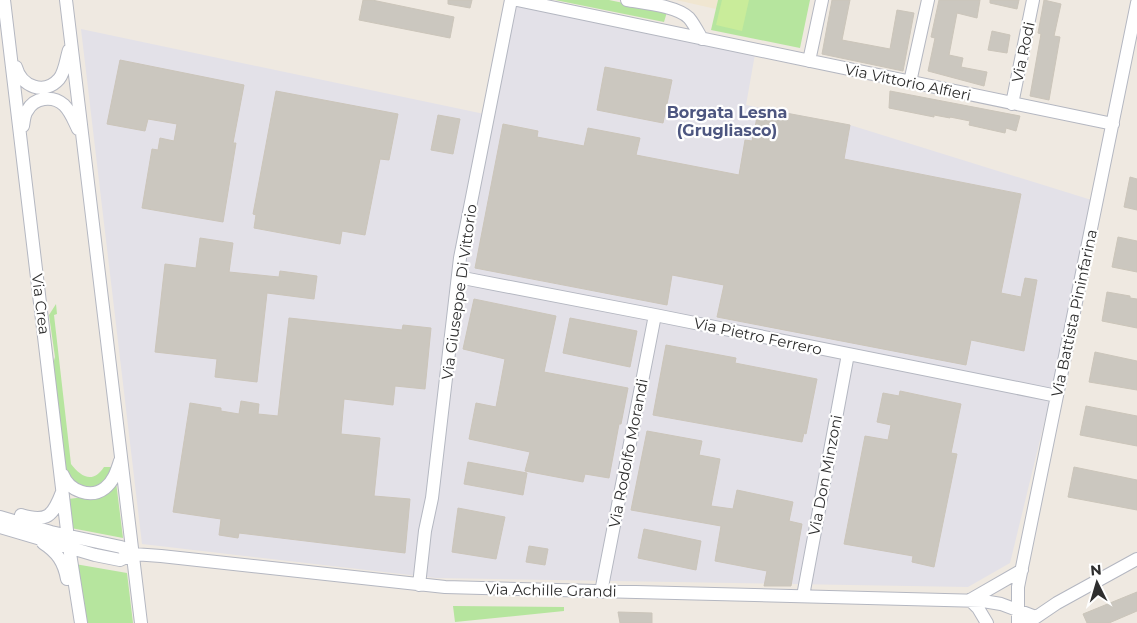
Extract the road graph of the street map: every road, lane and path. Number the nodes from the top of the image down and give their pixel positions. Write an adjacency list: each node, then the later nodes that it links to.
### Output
1 (4, 0): 11 (street, Via Crea)
2 (66, 0): 12 (street, Via Crea)
3 (510, 0): 19 (street, Via Giuseppe Di Vittorio)
4 (522, 0): 10 (street, Via Vittorio Alfieri)
5 (627, 0): 10 (street)
6 (822, 0): 13 (street)
7 (928, 0): 14 (street)
8 (1034, 0): 15 (street, Via Rodi)
9 (1137, 3): 16 (street, Via Battista Pininfarina)
10 (702, 38): 13 (street, Via Vittorio Alfieri)
11 (9, 41): 12 (street, Via Crea); 17 (street, Via Crea)
12 (71, 41): 18 (street, Via Crea)
13 (809, 61): 14 (street, Via Vittorio Alfieri)
14 (910, 82): 15 (street, Via Vittorio Alfieri)
15 (1012, 104): 16 (street, Via Vittorio Alfieri)
16 (1113, 124): 22 (street, Via Battista Pininfarina)
17 (20, 136): 18 (street, Via Crea); 24 (street, Via Crea)
18 (82, 138): 23 (street, Via Crea)
19 (458, 277): 20 (street, Via Pietro Ferrero); 34 (street, Via Giuseppe Di Vittorio)
20 (656, 315): 21 (street, Via Pietro Ferrero); 35 (street, Via Rodolfo Morandi)
21 (848, 354): 22 (street, Via Pietro Ferrero); 36 (street, Via Don Minzoni)
22 (1057, 396): 33 (street, Via Battista Pininfarina)
23 (121, 458): 24 (street, Via Crea); 31 (street, Via Crea)
24 (62, 473): 25 (street, Via Crea)
25 (63, 490): 26 (street); 30 (street, Via Crea)
26 (0, 509)
27 (0, 517): 30 (street)
28 (0, 527): 29 (street)
29 (37, 538): 30 (street); 38 (street, Via Crea)
30 (69, 542): 31 (street, Via Achille Grandi); 38 (street, Via Crea)
31 (133, 554): 34 (street, Via Achille Grandi); 42 (street, Via Crea)
32 (1137, 559): 40 (street)
33 (1022, 570): 37 (street); 39 (street, Via Battista Pininfarina)
34 (419, 585): 35 (street, Via Achille Grandi)
35 (601, 592): 36 (street, Via Achille Grandi)
36 (802, 596): 37 (street, Via Achille Grandi)
37 (970, 600): 39 (street, Via Achille Grandi); 43 (street)
38 (78, 609): 41 (street, Via Crea)
39 (1018, 609): 40 (street, Via Achille Grandi); 44 (street, Via Battista Pininfarina)
40 (1032, 620)
41 (80, 623)
42 (141, 623)
43 (987, 623)
44 (1018, 623)

